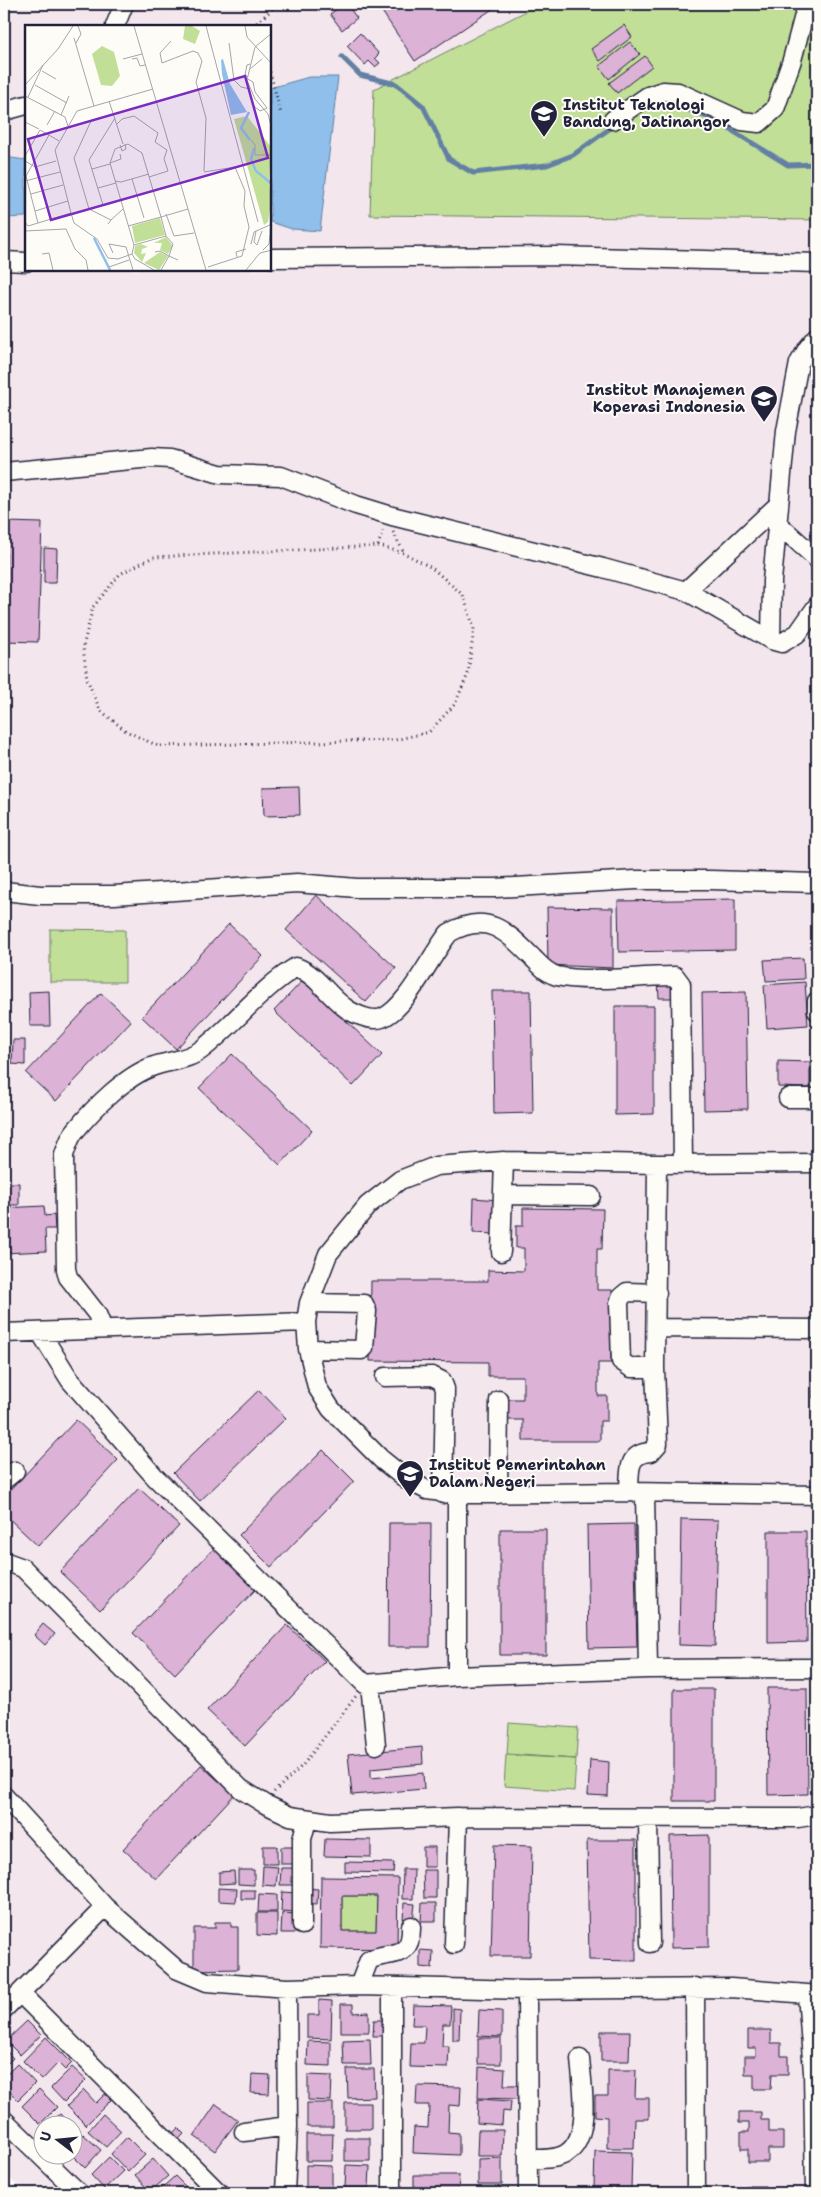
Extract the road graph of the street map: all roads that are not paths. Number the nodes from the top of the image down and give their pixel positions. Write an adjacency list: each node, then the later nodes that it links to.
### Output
1 (124, 4): 3 (street)
2 (807, 4): 6 (street)
3 (115, 25)
4 (25, 105): 5 (street)
5 (4, 111)
6 (613, 120)
7 (271, 258): 10 (street)
8 (4, 262): 9 (street)
9 (25, 262)
10 (817, 263)
11 (817, 337): 13 (street)
12 (4, 472): 16 (street)
13 (778, 505): 14 (street); 16 (street)
14 (777, 523): 15 (street); 18 (street)
15 (817, 559)
16 (686, 591): 18 (street)
17 (817, 606): 18 (street)
18 (771, 640)
19 (817, 883): 20 (street)
20 (4, 891)
21 (817, 1001): 22 (street)
22 (817, 1011)
23 (788, 1098): 24 (street)
24 (817, 1098)
25 (504, 1161): 27 (street); 29 (street); 33 (street)
26 (817, 1163): 28 (street)
27 (657, 1164): 28 (street); 32 (street)
28 (683, 1164): 36 (street)
29 (502, 1196): 30 (street); 31 (street)
30 (591, 1196)
31 (501, 1252)
32 (657, 1293): 35 (street); 41 (street)
33 (309, 1303): 34 (street); 40 (street)
34 (306, 1322): 36 (street); 40 (street)
35 (656, 1328): 37 (street); 41 (street)
36 (103, 1329): 38 (street)
37 (817, 1329)
38 (40, 1332): 39 (street); 52 (street)
39 (4, 1333)
40 (308, 1349): 45 (street)
41 (655, 1368): 44 (street)
42 (385, 1377): 45 (street)
43 (500, 1400): 46 (street)
44 (637, 1493): 46 (street); 47 (street); 50 (street)
45 (450, 1494): 46 (street); 51 (street)
46 (498, 1494)
47 (817, 1495)
48 (4, 1561): 58 (street)
49 (817, 1668): 50 (street)
50 (648, 1669): 51 (street)
51 (457, 1676): 52 (street)
52 (368, 1684): 53 (street)
53 (376, 1745)
54 (4, 1796): 59 (street)
55 (817, 1815): 57 (street)
56 (458, 1817): 57 (street); 58 (street); 63 (street)
57 (648, 1818): 62 (street)
58 (307, 1820): 60 (street)
59 (105, 1908): 67 (street); 69 (street)
60 (302, 1925)
61 (411, 1926): 64 (street)
62 (650, 1943)
63 (454, 1944)
64 (359, 1986): 65 (street); 67 (street)
65 (392, 1987): 68 (street); 80 (street)
66 (695, 1987): 68 (street); 70 (street); 82 (street)
67 (287, 1988): 74 (street)
68 (527, 1990): 76 (street)
69 (20, 1993): 71 (street); 78 (street)
70 (812, 1994): 83 (street)
71 (4, 2009)
72 (580, 2059): 76 (street)
73 (4, 2120): 77 (street)
74 (288, 2126): 75 (street); 79 (street)
75 (244, 2132)
76 (528, 2159): 81 (street)
77 (79, 2193)
78 (219, 2193)
79 (285, 2193)
80 (392, 2193)
81 (528, 2193)
82 (696, 2193)
83 (815, 2193)

